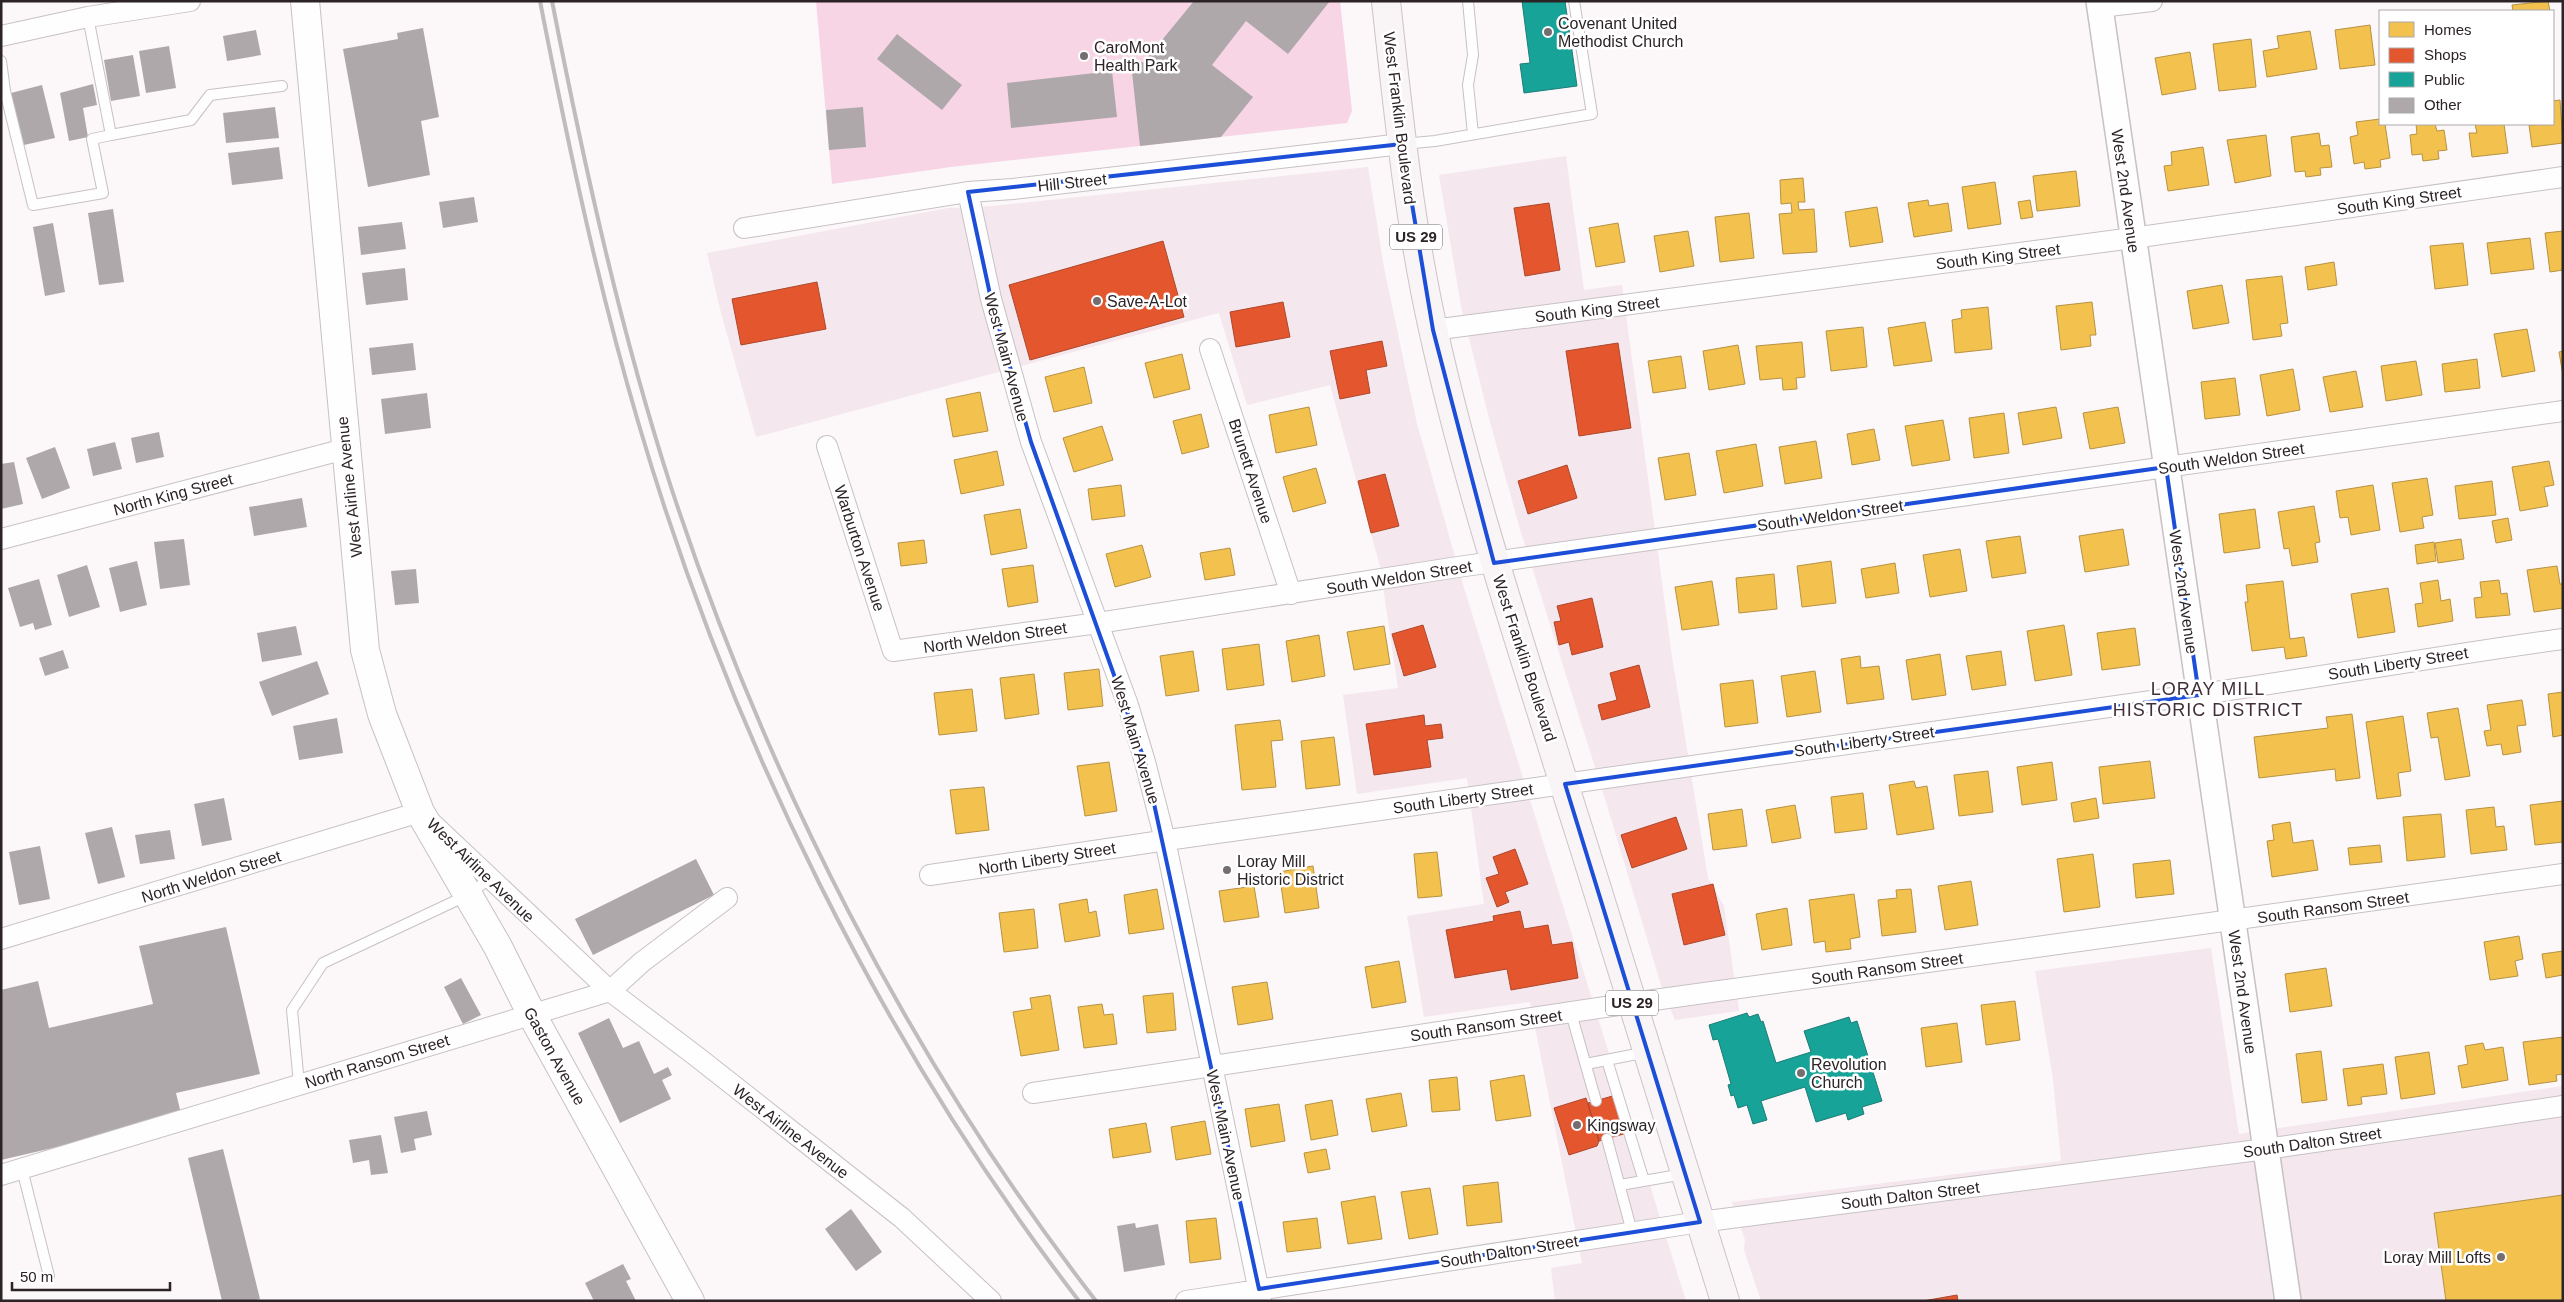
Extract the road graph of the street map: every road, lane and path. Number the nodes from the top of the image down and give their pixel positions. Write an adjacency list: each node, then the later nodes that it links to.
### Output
1 (190, 1): 8 (street)
2 (305, 1): 23 (main road, West Airline Avenue)
3 (1386, 1): 14 (main road, West Franklin Boulevard / US 29)
4 (1468, 1): 12 (lane)
5 (1574, 1): 12 (lane)
6 (2152, 1): 7 (street)
7 (2099, 4): 18 (street, West 2nd Avenue)
8 (88, 16): 9 (street); 13 (lane)
9 (1, 36)
10 (1, 61): 13 (lane)
11 (282, 86): 13 (lane)
12 (1472, 134): 14 (lane)
13 (112, 135)
14 (1402, 144): 16 (street, Hill Street); 19 (main road, West Franklin Boulevard / US 29)
15 (2563, 177): 18 (street, South King Street)
16 (968, 192): 17 (street, Hill Street); 28 (street, West Main Avenue)
17 (744, 228)
18 (2133, 238): 19 (street, South King Street); 24 (street, West 2nd Avenue)
19 (1433, 330): 26 (main road, West Franklin Boulevard / US 29)
20 (1210, 349): 27 (street, Brunett Avenue)
21 (2563, 411): 24 (street, South Weldon Street)
22 (827, 446): 30 (street, Warburton Avenue)
23 (345, 449): 25 (street, North King Street); 33 (main road, West Airline Avenue)
24 (2166, 467): 26 (street, South Weldon Street); 31 (street, West 2nd Avenue)
25 (1, 539)
26 (1494, 563): 27 (street, South Weldon Street); 32 (main road, West Franklin Boulevard / US 29)
27 (1291, 594): 28 (street, South Weldon Street)
28 (1098, 623): 30 (street, North Weldon Street); 34 (street, West Main Avenue)
29 (2563, 639): 31 (street, South Liberty Street)
30 (892, 651)
31 (2199, 694): 32 (street, South Liberty Street); 39 (street, West 2nd Avenue)
32 (1564, 784): 34 (street, South Liberty Street); 42 (main road, West Franklin Boulevard / US 29)
33 (420, 812): 37 (main road, Gaston Avenue); 40 (street, North Weldon Street)
34 (1165, 840): 36 (street, North Liberty Street); 48 (street, West Main Avenue)
35 (2563, 874): 39 (street, South Ransom Street)
36 (930, 876)
37 (479, 887): 41 (street, West Airline Avenue); 44 (main road, Gaston Avenue); 49 (lane)
38 (726, 898): 41 (street, North Ransom Street)
39 (2233, 920): 42 (street, South Ransom Street); 54 (street, West 2nd Avenue)
40 (1, 939)
41 (610, 991): 44 (street, North Ransom Street); 65 (street, West Airline Avenue)
42 (1632, 1002): 43 (street, South Ransom Street); 45 (main road, West Franklin Boulevard / US 29)
43 (1571, 1013): 47 (lane); 48 (street, South Ransom Street)
44 (532, 1014): 49 (street, North Ransom Street); 64 (main road, Gaston Avenue)
45 (1648, 1052): 46 (lane); 56 (main road, West Franklin Boulevard / US 29)
46 (1608, 1060): 47 (lane); 58 (lane)
47 (1586, 1064): 51 (lane)
48 (1212, 1066): 50 (street); 63 (street, West Main Avenue)
49 (299, 1084): 55 (street, North Ransom Street)
50 (1034, 1093)
51 (1596, 1101)
52 (2563, 1106): 54 (street, South Dalton Street)
53 (1607, 1139): 59 (lane)
54 (2266, 1149): 60 (street, South Dalton Street); 68 (street, West 2nd Avenue)
55 (22, 1169): 57 (street, North Ransom Street); 62 (lane)
56 (1685, 1174): 58 (lane); 60 (main road, West Franklin Boulevard / US 29)
57 (1, 1175)
58 (1644, 1181): 59 (lane)
59 (1620, 1185): 61 (lane)
60 (1700, 1222): 61 (street, South Dalton Street); 67 (main road, West Franklin Boulevard / US 29)
61 (1632, 1232): 63 (street, South Dalton Street)
62 (49, 1276)
63 (1260, 1295): 66 (street, South Dalton Street)
64 (690, 1301)
65 (991, 1301)
66 (1186, 1301)
67 (1725, 1301)
68 (2288, 1301)

